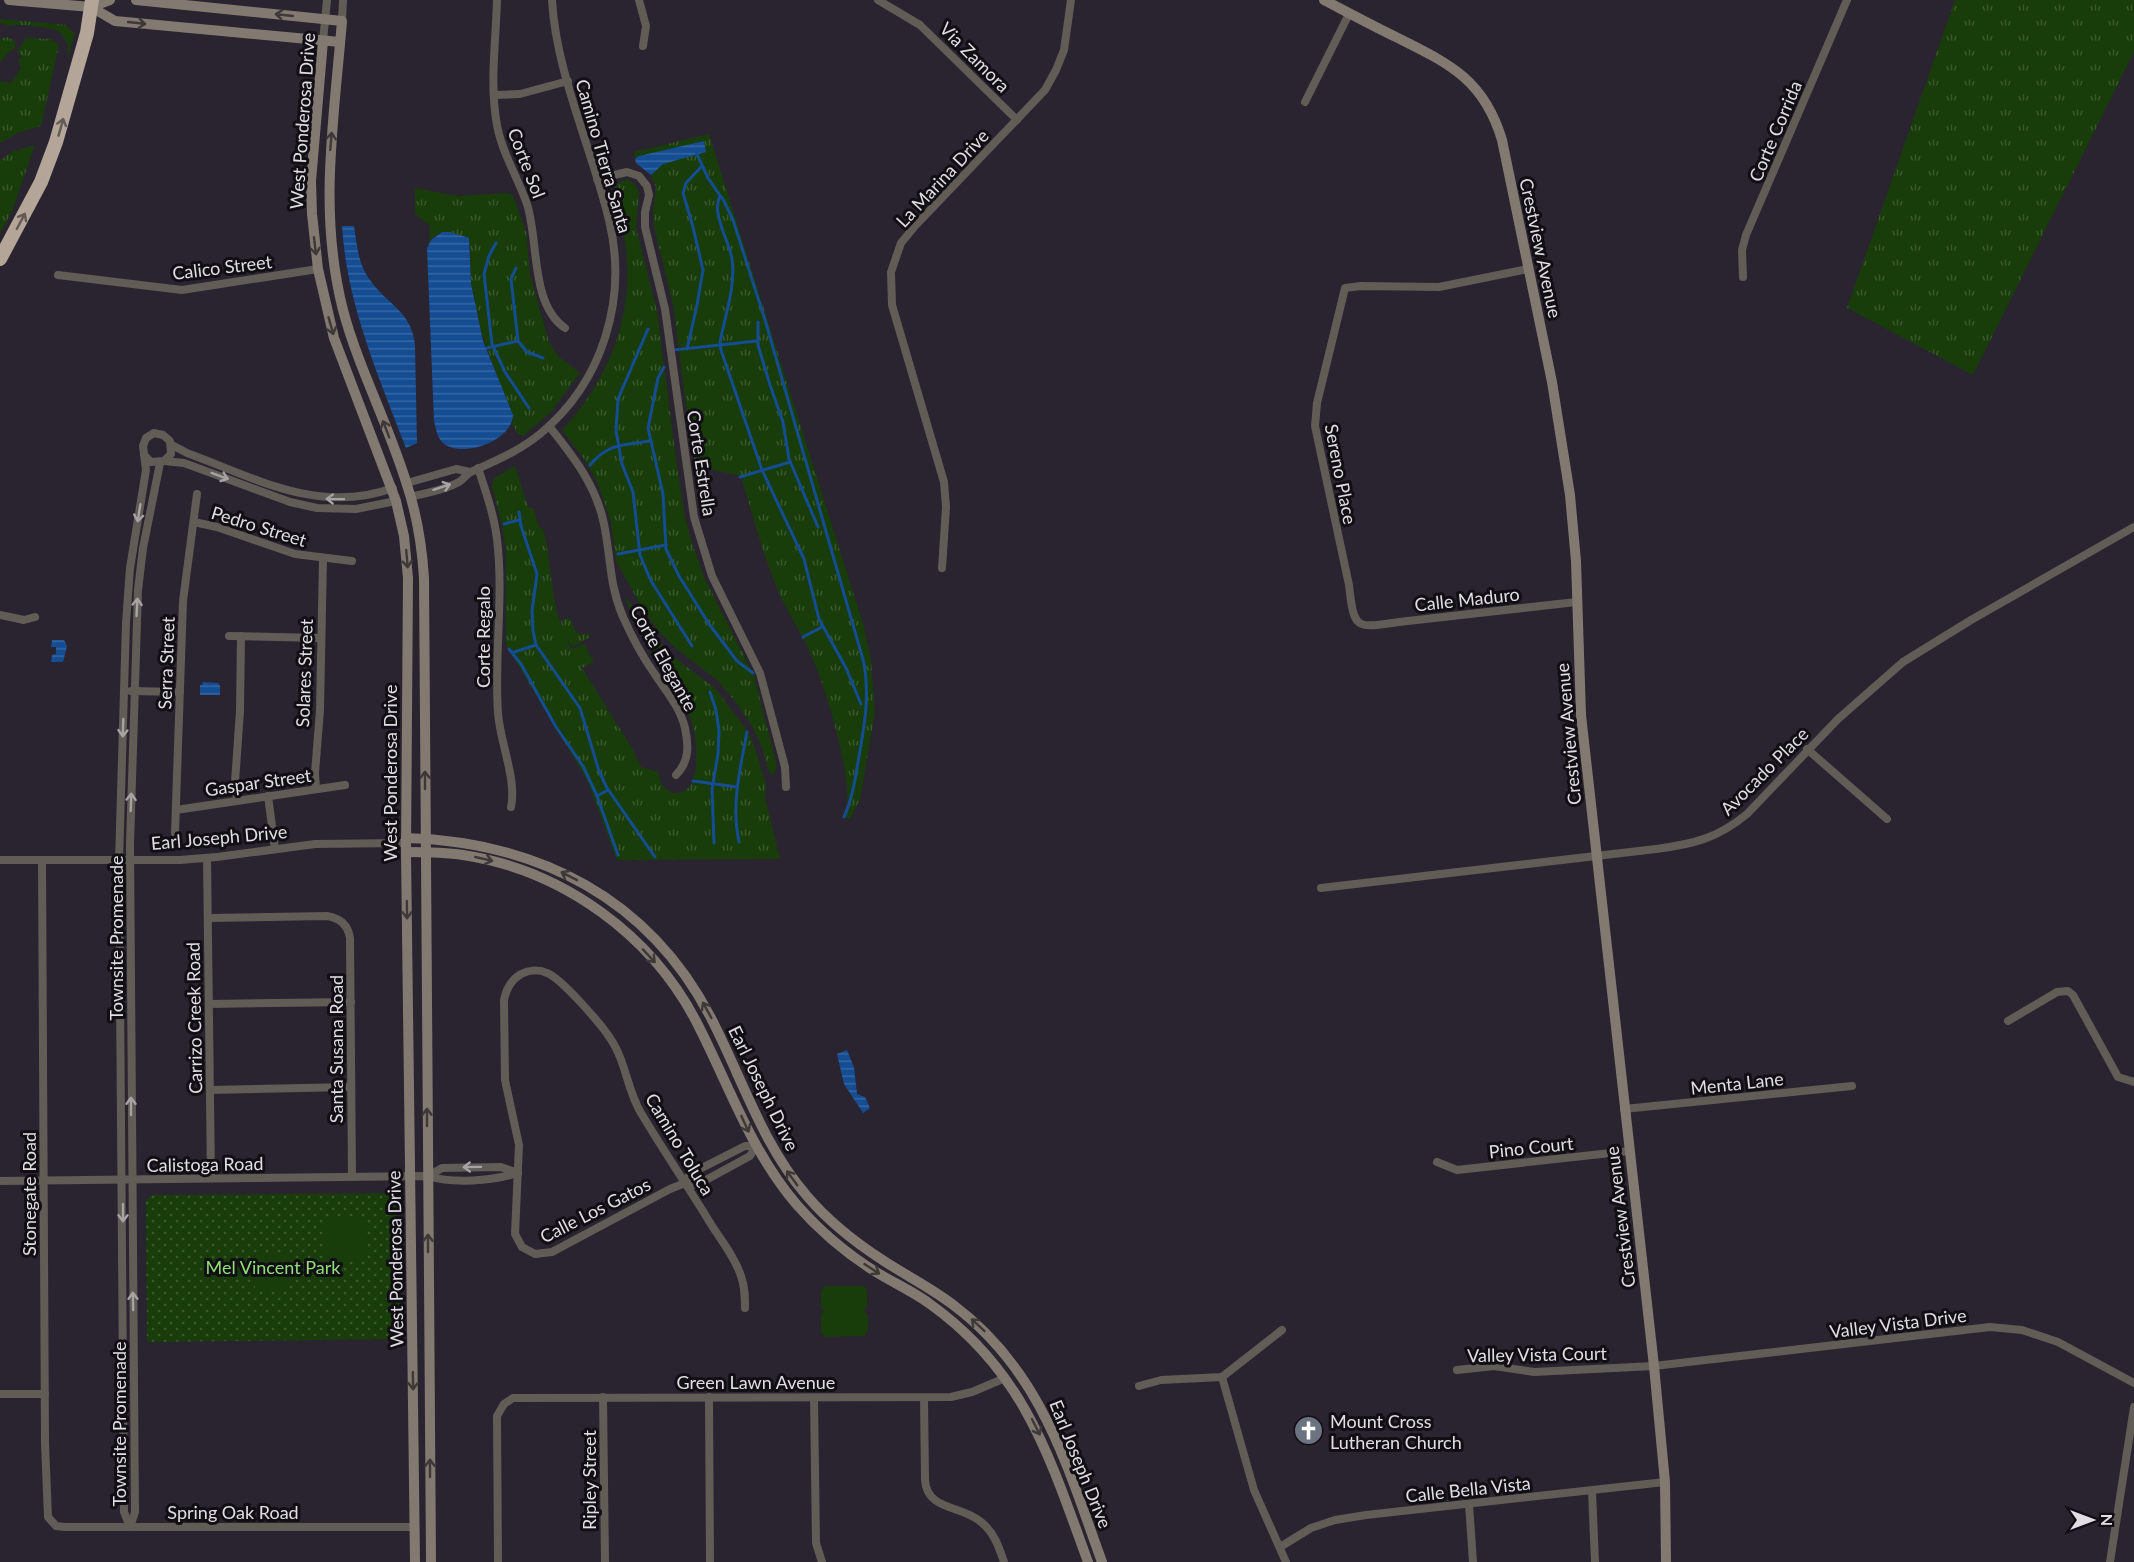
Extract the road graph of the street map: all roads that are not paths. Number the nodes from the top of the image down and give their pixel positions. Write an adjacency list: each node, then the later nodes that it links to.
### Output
1 (9, 0): 13 (main road)
2 (110, 0): 13 (main road)
3 (136, 0): 15 (main road, one-way to 3)
4 (327, 0): 15 (street, West Ponderosa Drive)
5 (344, 0): 16 (street, West Ponderosa Drive)
6 (497, 0): 21 (street, Corte Sol)
7 (552, 0): 20 (street, Camino Tierra Santa)
8 (639, 0): 19 (street)
9 (878, 0): 23 (street, Via Zamora)
10 (1071, 0): 23 (street, La Marina Drive)
11 (1324, 0): 14 (main road, Crestview Avenue)
12 (1847, 0): 30 (street, Corte Corrida)
13 (91, 4): 17 (main road, one-way to 17); 25 (highway, one-way to 13)
14 (1349, 14): 22 (street); 28 (main road, Crestview Avenue)
15 (325, 20): 16 (main road); 17 (street, West Ponderosa Drive)
16 (342, 21): 18 (main road, West Ponderosa Drive)
17 (323, 40): 18 (main road); 27 (main road, West Ponderosa Drive, one-way to 27)
18 (340, 42): 26 (main road, West Ponderosa Drive, one-way to 18)
19 (643, 46)
20 (568, 81): 21 (street); 24 (street, Camino Tierra Santa)
21 (494, 95): 31 (street, Corte Sol)
22 (1305, 102)
23 (1017, 120): 47 (street, La Marina Drive)
24 (597, 178): 32 (street, Camino Tierra Santa); 61 (street, Corte Estrella)
25 (0, 259)
26 (334, 266): 27 (main road); 38 (main road, West Ponderosa Drive, one-way to 26)
27 (318, 269): 29 (street, Calico Street); 39 (main road, West Ponderosa Drive, one-way to 39)
28 (1528, 269): 48 (main road, Crestview Avenue); 51 (street, Sereno Place)
29 (58, 275)
30 (1743, 277)
31 (565, 328)
32 (549, 426): 36 (street, Camino Tierra Santa); 59 (street, Corte Elegante)
33 (172, 445): 34 (street); 35 (street); 39 (street, one-way to 33)
34 (144, 455): 35 (street); 55 (street, Townsite Promenade, one-way to 55)
35 (162, 462): 42 (street, one-way to 42); 56 (street, Townsite Promenade, one-way to 35)
36 (478, 468): 37 (street, Camino Tierra Santa); 65 (street, Corte Regalo)
37 (470, 472): 38 (street, Camino Tierra Santa); 41 (street, Camino Tierra Santa, one-way to 37)
38 (407, 483): 39 (main road); 41 (main road, West Ponderosa Drive)
39 (393, 488): 42 (main road, West Ponderosa Drive)
40 (197, 494): 43 (street, Serra Street)
41 (411, 498): 42 (main road); 69 (main road, West Ponderosa Drive, one-way to 41)
42 (396, 501): 70 (main road, West Ponderosa Drive, one-way to 70)
43 (194, 522): 45 (street, Pedro Street); 57 (street, Serra Street)
44 (2134, 527): 58 (street, Avocado Place)
45 (323, 558): 46 (street, Pedro Street); 54 (street, Solares Street)
46 (352, 561)
47 (942, 568)
48 (1576, 602): 51 (street, Calle Maduro); 73 (main road, Crestview Avenue)
49 (0, 615): 50 (street)
50 (35, 617)
51 (1361, 623)
52 (229, 636): 53 (street)
53 (241, 636): 54 (street); 64 (street)
54 (321, 638): 62 (street, Solares Street)
55 (124, 691): 56 (street); 77 (street, Townsite Promenade, one-way to 77)
56 (135, 691): 57 (street); 78 (street, Townsite Promenade, one-way to 56)
57 (180, 692): 66 (street, Serra Street)
58 (1807, 749): 67 (street); 73 (street, Avocado Place)
59 (676, 775)
60 (345, 785): 62 (street, Gaspar Street)
61 (786, 787)
62 (316, 789): 63 (street, Gaspar Street)
63 (268, 796): 64 (street, Gaspar Street); 71 (street)
64 (237, 801): 66 (street, Gaspar Street)
65 (511, 807)
66 (176, 810): 68 (street, Serra Street)
67 (1887, 819)
68 (175, 833)
69 (425, 839): 70 (main road, Earl Joseph Drive); 72 (main road, West Ponderosa Drive); 90 (main road, Earl Joseph Drive, one-way to 69)
70 (406, 844): 71 (street, Earl Joseph Drive); 72 (main road, Earl Joseph Drive); 95 (main road, West Ponderosa Drive, one-way to 95)
71 (275, 849): 74 (street, Earl Joseph Drive)
72 (426, 852): 91 (main road, Earl Joseph Drive, one-way to 91); 96 (main road, West Ponderosa Drive, one-way to 72)
73 (1596, 855): 79 (street, Avocado Place); 89 (main road, Crestview Avenue)
74 (207, 858): 78 (street, Earl Joseph Drive); 80 (street, Carrizo Creek Road)
75 (0, 861): 76 (street, Earl Joseph Drive)
76 (42, 861): 77 (street, Earl Joseph Drive); 99 (street, Stonegate Road)
77 (119, 861): 78 (street, Earl Joseph Drive); 100 (street, Townsite Promenade)
78 (130, 861): 101 (street, Townsite Promenade, one-way to 78)
79 (1321, 888)
80 (208, 918): 82 (street, Santa Susana Road); 83 (street, Carrizo Creek Road)
81 (518, 976): 94 (street, Calle Los Gatos); 103 (street, Camino Toluca)
82 (351, 1002): 83 (street); 87 (street, Santa Susana Road)
83 (209, 1004): 88 (street, Carrizo Creek Road)
84 (2008, 1022): 85 (street)
85 (2134, 1082)
86 (1852, 1086): 89 (street, Menta Lane)
87 (351, 1088): 88 (street); 97 (street, Santa Susana Road)
88 (210, 1090): 98 (street, Carrizo Creek Road)
89 (1624, 1109): 92 (main road, Crestview Avenue)
90 (768, 1139): 91 (main road); 107 (main road, Earl Joseph Drive, one-way to 90)
91 (756, 1146): 103 (street, Calle Los Gatos); 103 (street, Calle Los Gatos); 110 (main road, Earl Joseph Drive, one-way to 110)
92 (1629, 1151): 93 (street, Pino Court); 106 (main road, Crestview Avenue)
93 (1437, 1162)
94 (518, 1173): 96 (street); 103 (street, Calle Los Gatos)
95 (411, 1176): 96 (street); 97 (street, Calistoga Road); 125 (main road, West Ponderosa Drive, one-way to 125)
96 (428, 1176): 126 (main road, West Ponderosa Drive, one-way to 96)
97 (352, 1177): 98 (street, Calistoga Road)
98 (211, 1178): 101 (street, Calistoga Road)
99 (44, 1180): 100 (street, Calistoga Road); 102 (street, Calistoga Road); 114 (street, Stonegate Road)
100 (123, 1180): 101 (street, Calistoga Road); 124 (street, Townsite Promenade, one-way to 124)
101 (132, 1180): 124 (street, Townsite Promenade, one-way to 101)
102 (0, 1181)
103 (685, 1183): 104 (street, Camino Toluca)
104 (746, 1308)
105 (1282, 1330): 109 (street)
106 (1654, 1366): 108 (street, Valley Vista Court); 111 (street, Valley Vista Drive); 120 (main road, Crestview Avenue)
107 (1016, 1369): 110 (main road); 136 (main road, Earl Joseph Drive)
108 (1457, 1370)
109 (1222, 1377): 112 (street); 127 (street)
110 (1005, 1378): 118 (street, Green Lawn Avenue); 135 (main road, Earl Joseph Drive, one-way to 135)
111 (2134, 1383)
112 (1139, 1386)
113 (0, 1394): 114 (street)
114 (45, 1394): 123 (street, Stonegate Road)
115 (603, 1397): 116 (street, Green Lawn Avenue); 130 (street, Green Lawn Avenue); 131 (street, Ripley Street)
116 (709, 1397): 117 (street, Green Lawn Avenue); 132 (street)
117 (814, 1398): 118 (street, Green Lawn Avenue); 133 (street)
118 (924, 1398): 134 (street)
119 (2134, 1407): 141 (street)
120 (1665, 1482): 121 (street, Calle Bella Vista); 140 (main road, Crestview Avenue)
121 (1592, 1491): 122 (street, Calle Bella Vista); 139 (street)
122 (1469, 1504): 127 (street, Calle Bella Vista); 138 (street)
123 (53, 1524): 124 (street, Spring Oak Road)
124 (130, 1527): 125 (street, Spring Oak Road)
125 (414, 1527): 126 (main road); 128 (main road, West Ponderosa Drive)
126 (430, 1527): 129 (main road, West Ponderosa Drive)
127 (1280, 1547): 137 (street)
128 (415, 1562)
129 (431, 1562)
130 (498, 1562)
131 (605, 1562)
132 (710, 1562)
133 (822, 1562)
134 (1004, 1562)
135 (1088, 1562)
136 (1102, 1562)
137 (1286, 1562)
138 (1473, 1562)
139 (1595, 1562)
140 (1666, 1562)
141 (2110, 1562)

